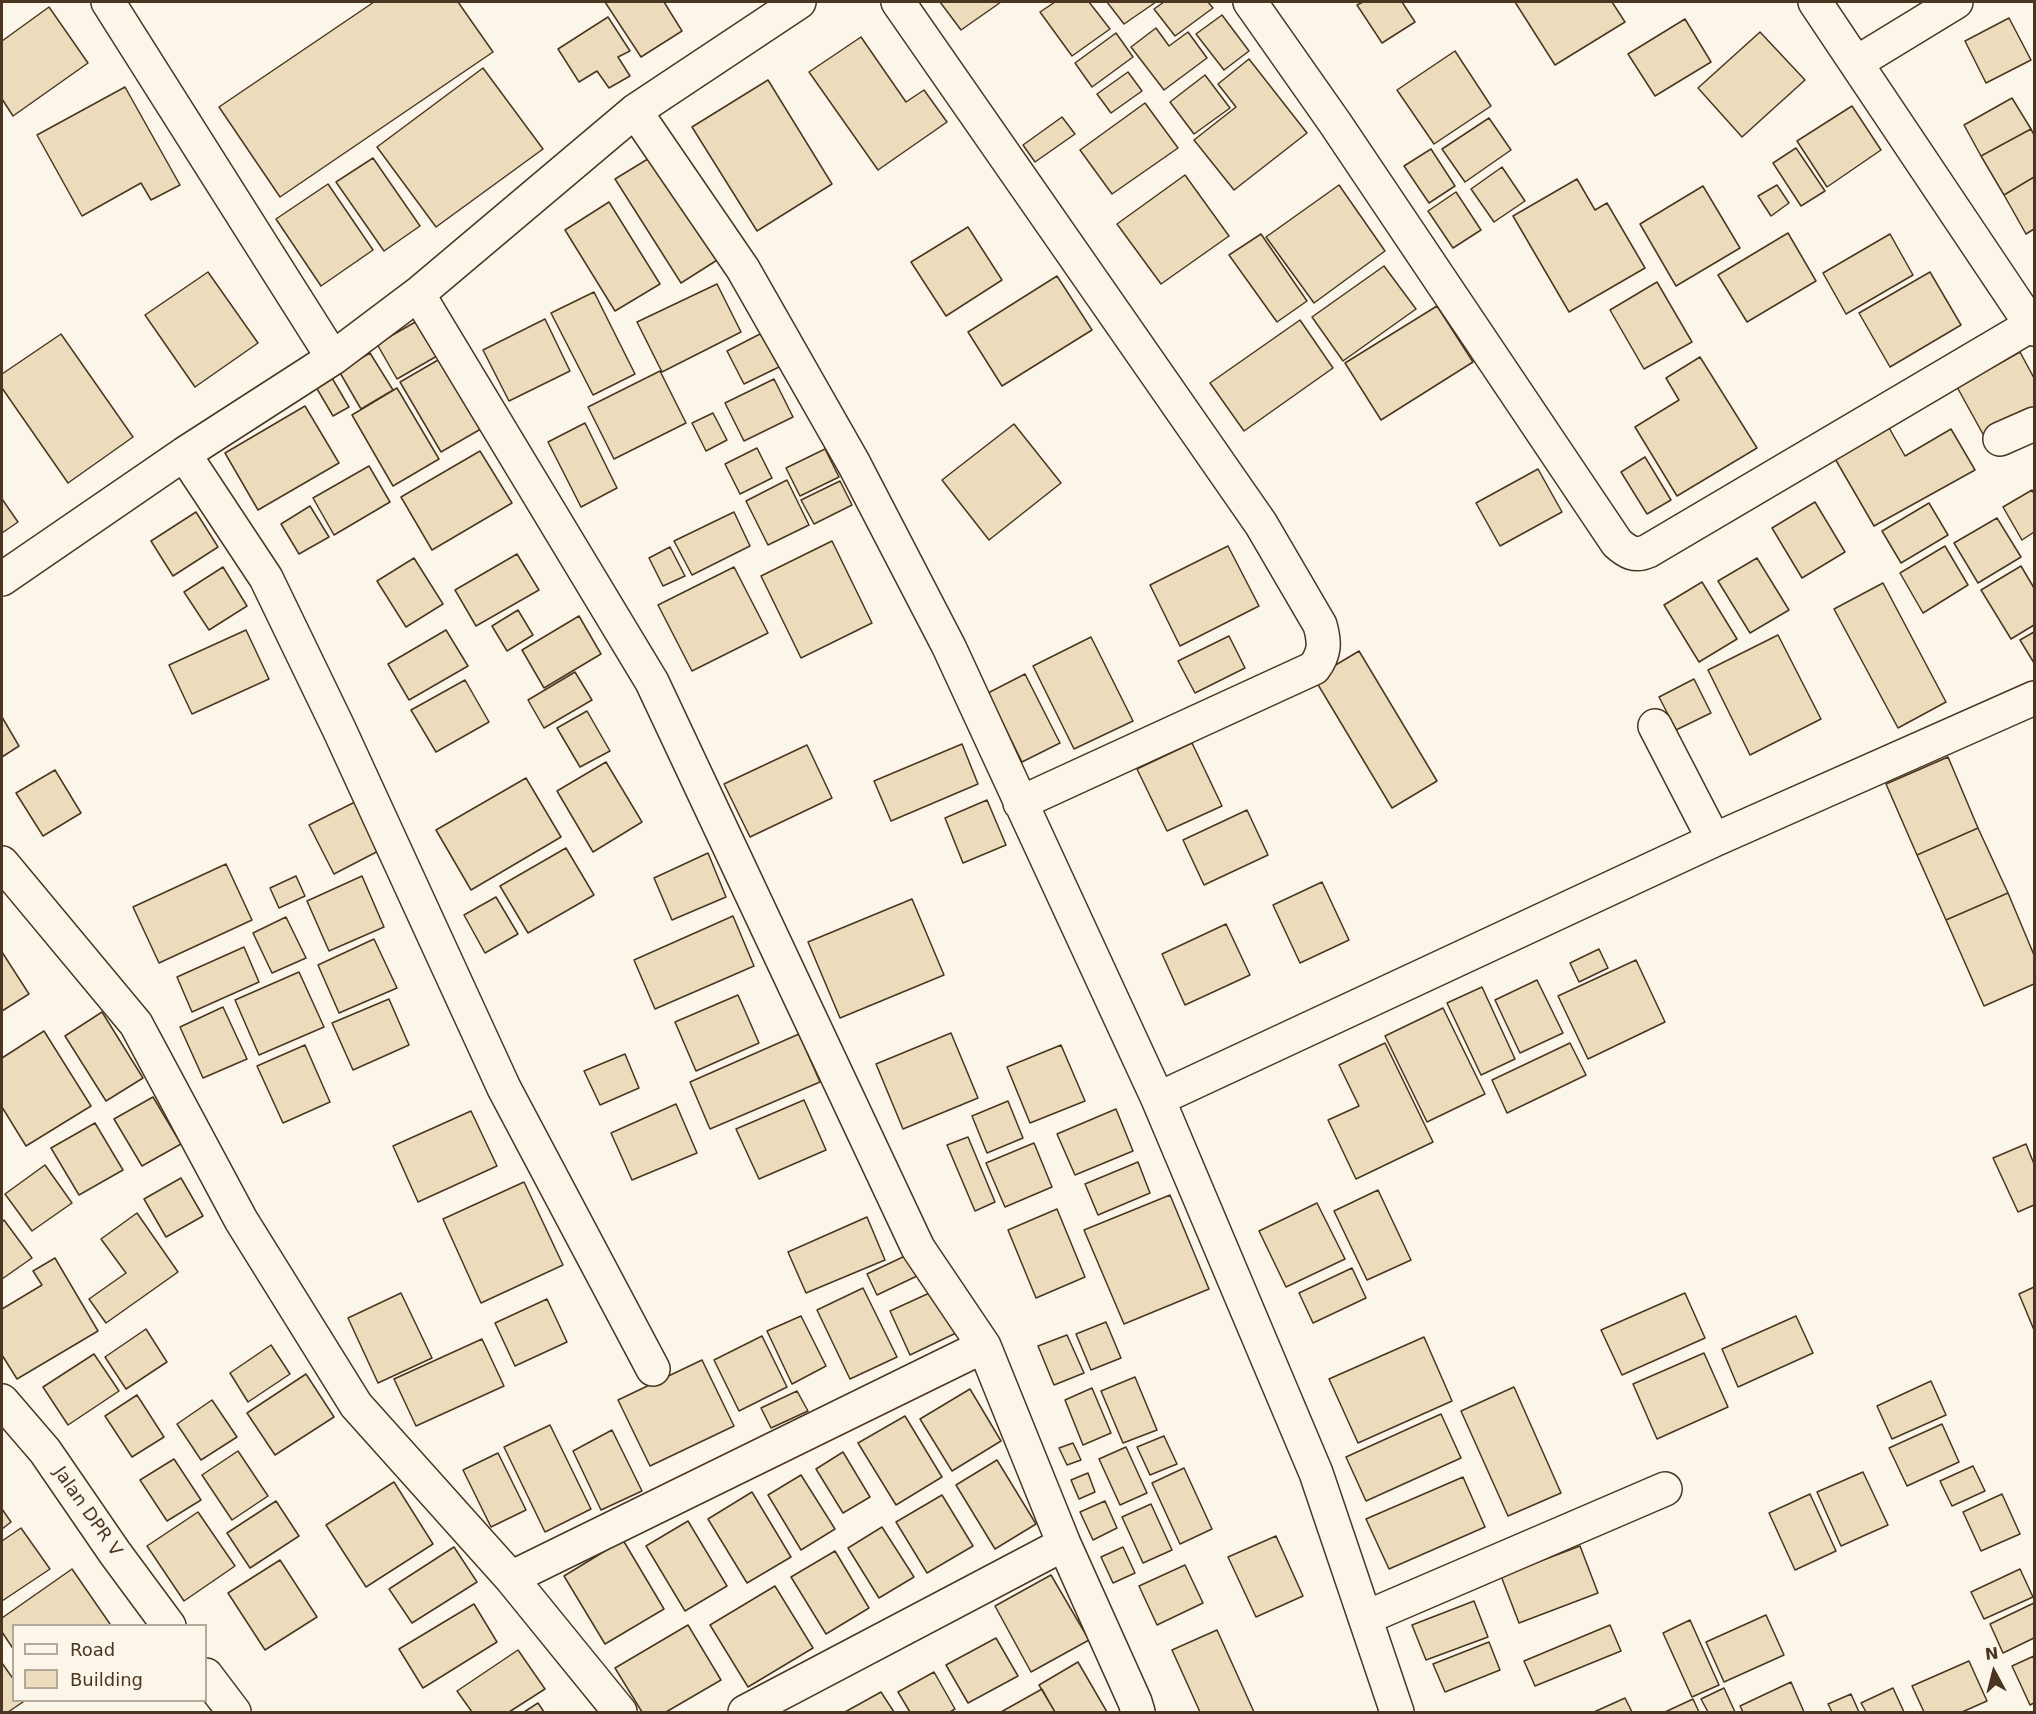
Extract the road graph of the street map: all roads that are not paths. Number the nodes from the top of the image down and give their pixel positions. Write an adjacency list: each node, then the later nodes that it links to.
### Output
1 (108, 2): 11 (street)
2 (799, 2): 8 (street)
3 (898, 2): 18 (street)
4 (1250, 2): 10 (street)
5 (1815, 2): 7 (street)
6 (1956, 2): 7 (street)
7 (1856, 63): 10 (street)
8 (635, 111): 9 (street); 18 (street)
9 (418, 294): 11 (street); 22 (street)
10 (2033, 327)
11 (333, 358): 14 (street)
12 (2034, 424): 13 (street)
13 (2000, 439)
14 (184, 454): 15 (street); 23 (street)
15 (2, 579)
16 (2034, 698): 19 (street)
17 (1655, 726): 19 (street)
18 (1020, 803): 21 (street)
19 (1714, 840): 21 (street)
20 (2, 863): 27 (street)
21 (1158, 1099): 28 (street)
22 (984, 1346): 26 (street); 27 (street)
23 (653, 1370)
24 (2, 1401): 29 (street, Jalan DPR V)
25 (1665, 1489): 28 (street)
26 (1064, 1544): 33 (street); 34 (street)
27 (511, 1578): 32 (street)
28 (1365, 1618): 35 (street)
29 (168, 1624)
30 (207, 1676): 31 (street)
31 (234, 1713)
32 (620, 1713)
33 (745, 1713)
34 (1138, 1713)
35 (1398, 1713)

